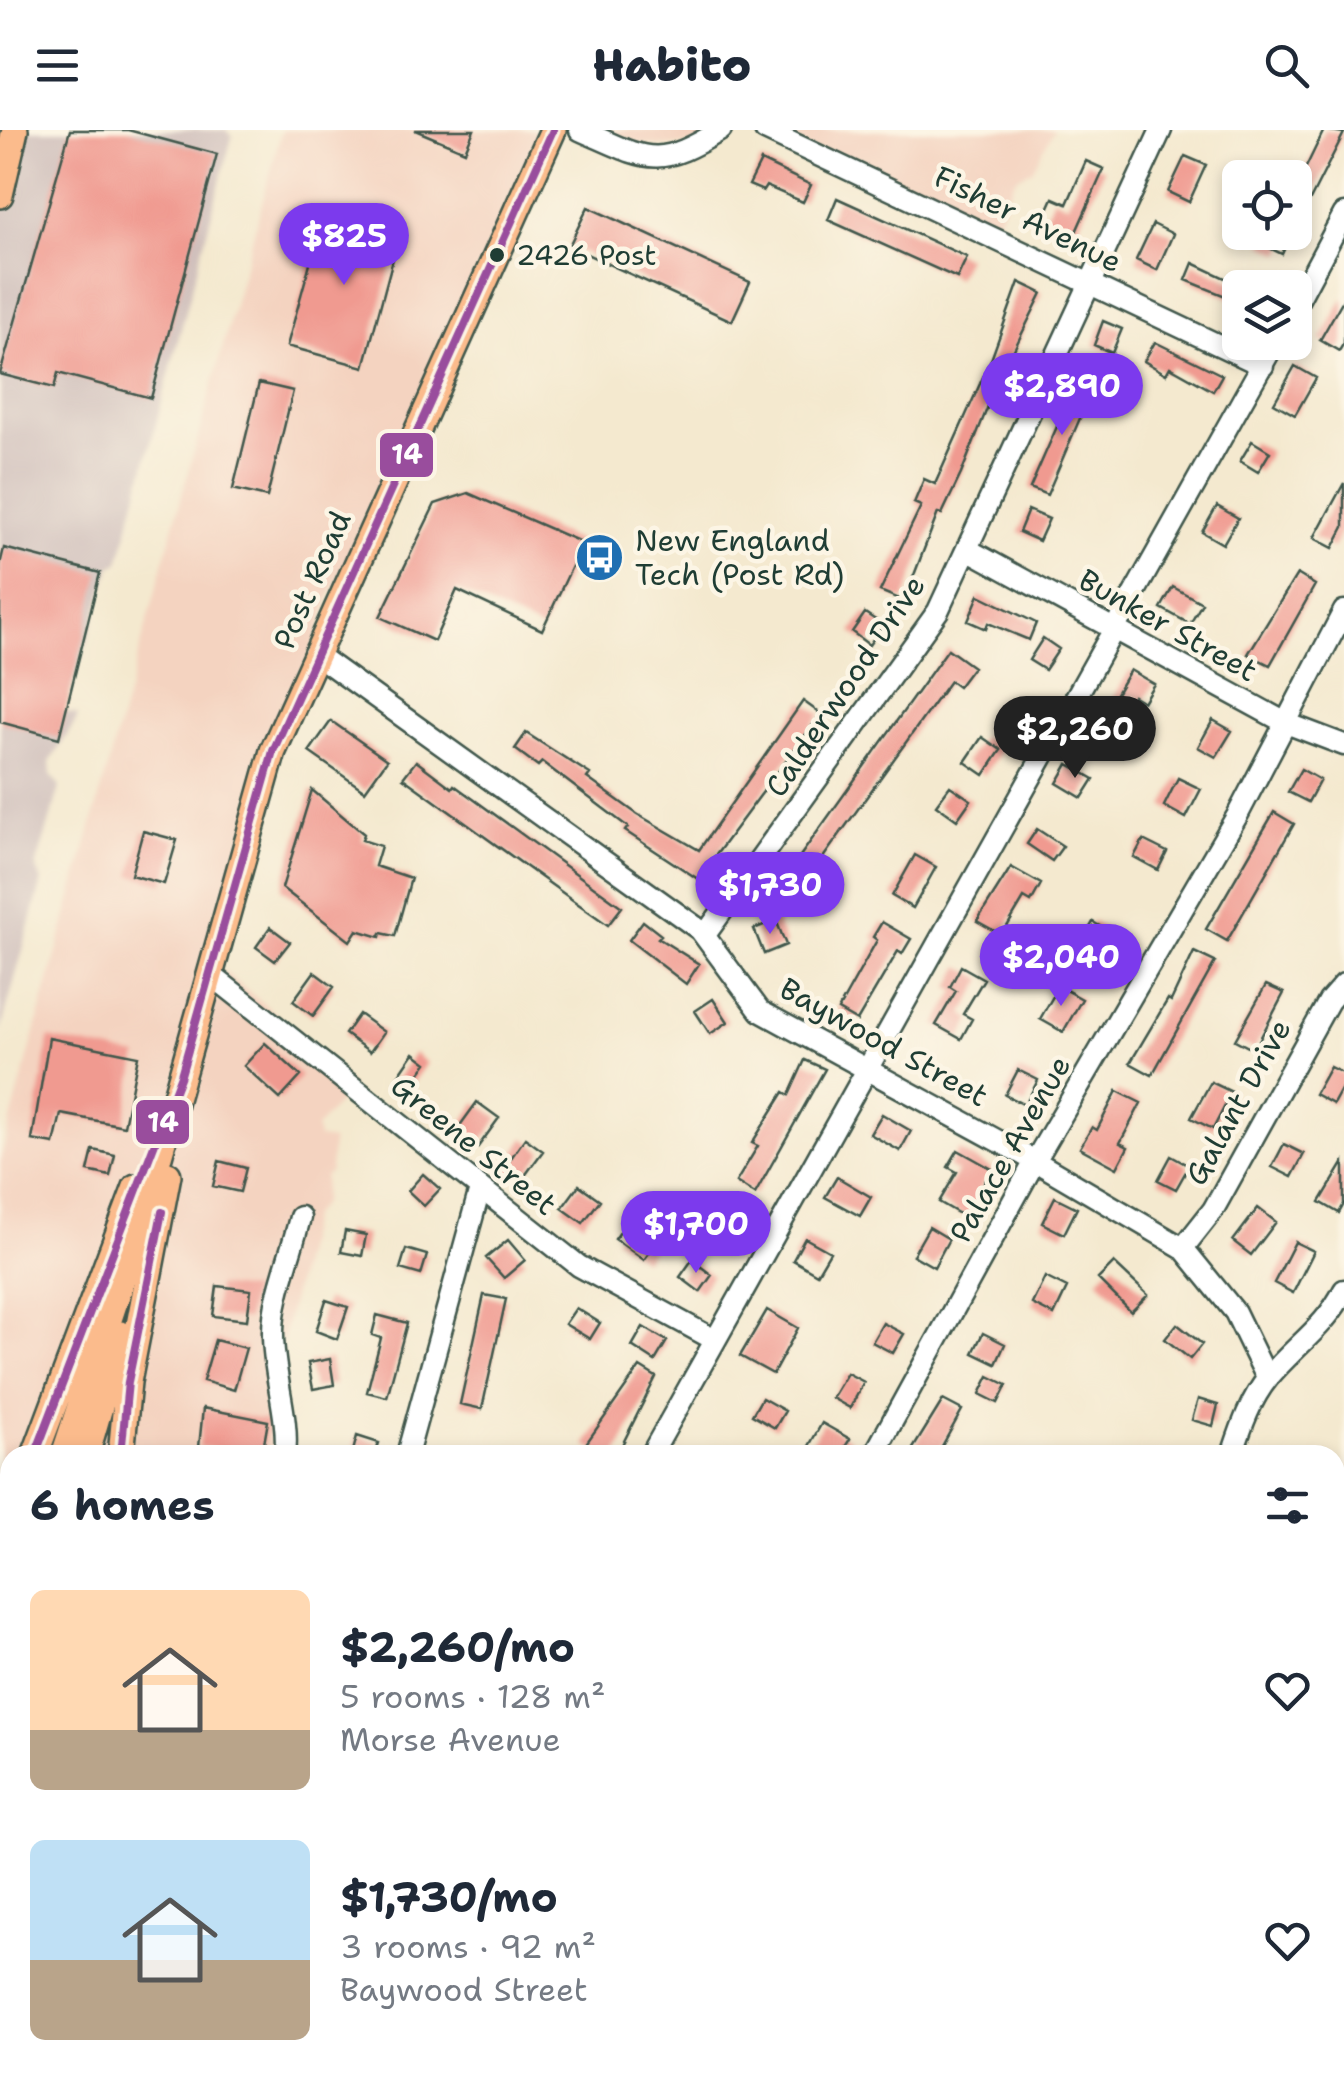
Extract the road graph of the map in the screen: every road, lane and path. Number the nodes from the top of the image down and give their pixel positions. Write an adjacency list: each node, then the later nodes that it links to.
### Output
1 (15, 130): 7 (main road)
2 (553, 130): 16 (main road, Post Road)
3 (580, 130): 4 (street)
4 (721, 130)
5 (765, 130): 10 (street, Fisher Avenue)
6 (1161, 130): 10 (street, Calderwood Drive)
7 (0, 194)
8 (1344, 214): 9 (street)
9 (1312, 274)
10 (1090, 282): 12 (street, Fisher Avenue); 13 (street, Calderwood Drive)
11 (1265, 360): 12 (street)
12 (1262, 366): 15 (street)
13 (967, 549): 15 (street, Bunker Street); 19 (street, Calderwood Drive)
14 (1344, 612): 17 (street, Palace Avenue)
15 (1112, 629): 17 (street, Bunker Street); 22 (street)
16 (314, 653): 19 (street, Baywood Street); 20 (main road, Post Road)
17 (1286, 723): 18 (street, Bunker Street); 24 (street, Palace Avenue)
18 (1344, 745)
19 (705, 935): 22 (street, Baywood Street)
20 (210, 974): 23 (main road, Post Road); 25 (street, Greene Street)
21 (1344, 984): 27 (street, Galant Drive)
22 (866, 1070): 24 (street, Baywood Street); 29 (street)
23 (181, 1076): 31 (main road); 32 (main road, Post Road); 33 (main road, Post Road); 34 (main road)
24 (1035, 1161): 27 (street, Baywood Street); 38 (street, Palace Avenue)
25 (480, 1189): 29 (street, Greene Street); 36 (street)
26 (300, 1218): 35 (street)
27 (1183, 1248): 30 (street, Baywood Street)
28 (1344, 1290): 30 (street)
29 (714, 1340): 37 (street)
30 (1268, 1378): 39 (street)
31 (39, 1445)
32 (67, 1445)
33 (89, 1445)
34 (122, 1445)
35 (287, 1445)
36 (410, 1445)
37 (656, 1445)
38 (879, 1445)
39 (1235, 1445)

